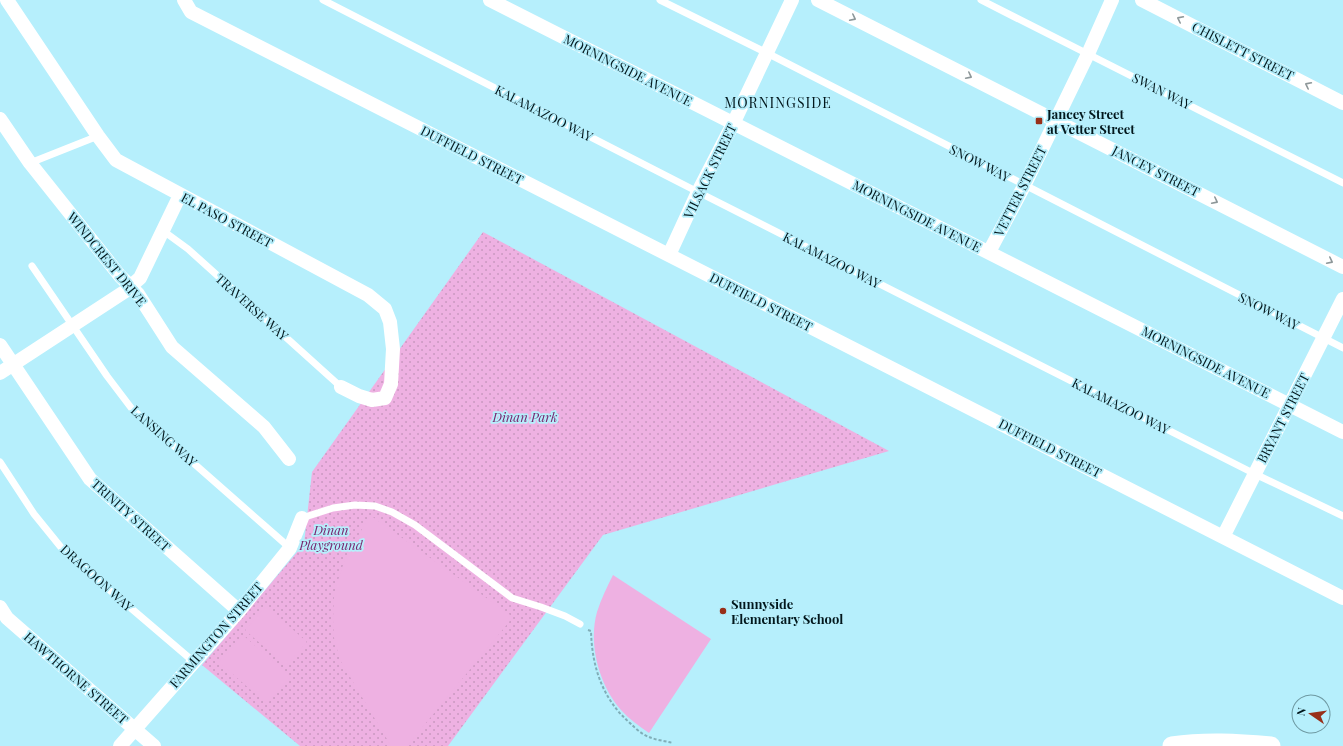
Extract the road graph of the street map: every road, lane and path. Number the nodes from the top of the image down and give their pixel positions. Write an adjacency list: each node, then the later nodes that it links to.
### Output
1 (7, 0): 17 (street, EL PASO STREET)
2 (184, 0): 25 (street, DUFFIELD STREET)
3 (324, 0): 21 (lane, KALAMAZOO WAY)
4 (490, 0): 16 (street, MORNINGSIDE AVENUE)
5 (660, 0): 11 (lane, SNOW WAY)
6 (792, 0): 11 (street, VILSACK STREET)
7 (818, 0): 15 (street, JANCEY STREET, one-way to 15)
8 (981, 0): 12 (lane, SWAN WAY)
9 (1112, 0): 12 (street, VETTER STREET)
10 (1142, 0): 13 (street, CHISLETT STREET, one-way to 10)
11 (767, 54): 16 (street, VILSACK STREET); 20 (lane, SNOW WAY)
12 (1088, 54): 15 (street, VETTER STREET); 19 (lane, SWAN WAY)
13 (1343, 103)
14 (0, 119): 18 (street, WINDCREST DRIVE)
15 (1055, 120): 20 (street, VETTER STREET); 27 (street, JANCEY STREET, one-way to 27)
16 (734, 124): 21 (street, VILSACK STREET); 24 (street, MORNINGSIDE AVENUE)
17 (98, 136): 18 (lane); 22 (street, EL PASO STREET)
18 (30, 163): 28 (street, WINDCREST DRIVE)
19 (1343, 184)
20 (1024, 186): 24 (street, VETTER STREET); 31 (lane, SNOW WAY)
21 (698, 192): 25 (street, VILSACK STREET); 41 (lane, KALAMAZOO WAY)
22 (180, 195): 23 (street); 36 (street, EL PASO STREET)
23 (162, 230): 28 (street); 36 (lane, TRAVERSE WAY)
24 (989, 252): 37 (street, MORNINGSIDE AVENUE)
25 (669, 255): 44 (street, DUFFIELD STREET)
26 (32, 266): 30 (lane, LANSING WAY)
27 (1343, 267)
28 (131, 286): 30 (street); 39 (street, WINDCREST DRIVE)
29 (1343, 299): 31 (street, BRYANT STREET)
30 (73, 325): 34 (street); 45 (lane, LANSING WAY)
31 (1323, 338): 33 (lane, SNOW WAY); 37 (street, BRYANT STREET)
32 (0, 345): 34 (street, TRINITY STREET)
33 (1343, 348)
34 (13, 364): 35 (street); 48 (street, TRINITY STREET)
35 (0, 373)
36 (341, 387)
37 (1289, 405): 38 (street, MORNINGSIDE AVENUE); 41 (street, BRYANT STREET)
38 (1343, 432)
39 (289, 459)
40 (0, 462): 50 (lane, DRAGOON WAY)
41 (1255, 474): 42 (lane, KALAMAZOO WAY); 44 (street, BRYANT STREET)
42 (1343, 516)
43 (302, 518): 45 (street, FARMINGTON STREET); 49 (lane)
44 (1223, 537): 46 (street, DUFFIELD STREET)
45 (290, 548): 48 (street, FARMINGTON STREET)
46 (1343, 598)
47 (0, 607): 51 (street, HAWTHORNE STREET)
48 (239, 611): 50 (street, FARMINGTON STREET)
49 (580, 624): 52 (path)
50 (194, 662): 51 (street, FARMINGTON STREET)
51 (135, 729): 53 (street, FARMINGTON STREET); 54 (street, HAWTHORNE STREET)
52 (673, 743)
53 (120, 746)
54 (154, 746)
55 (1172, 746): 56 (street)
56 (1271, 746)

